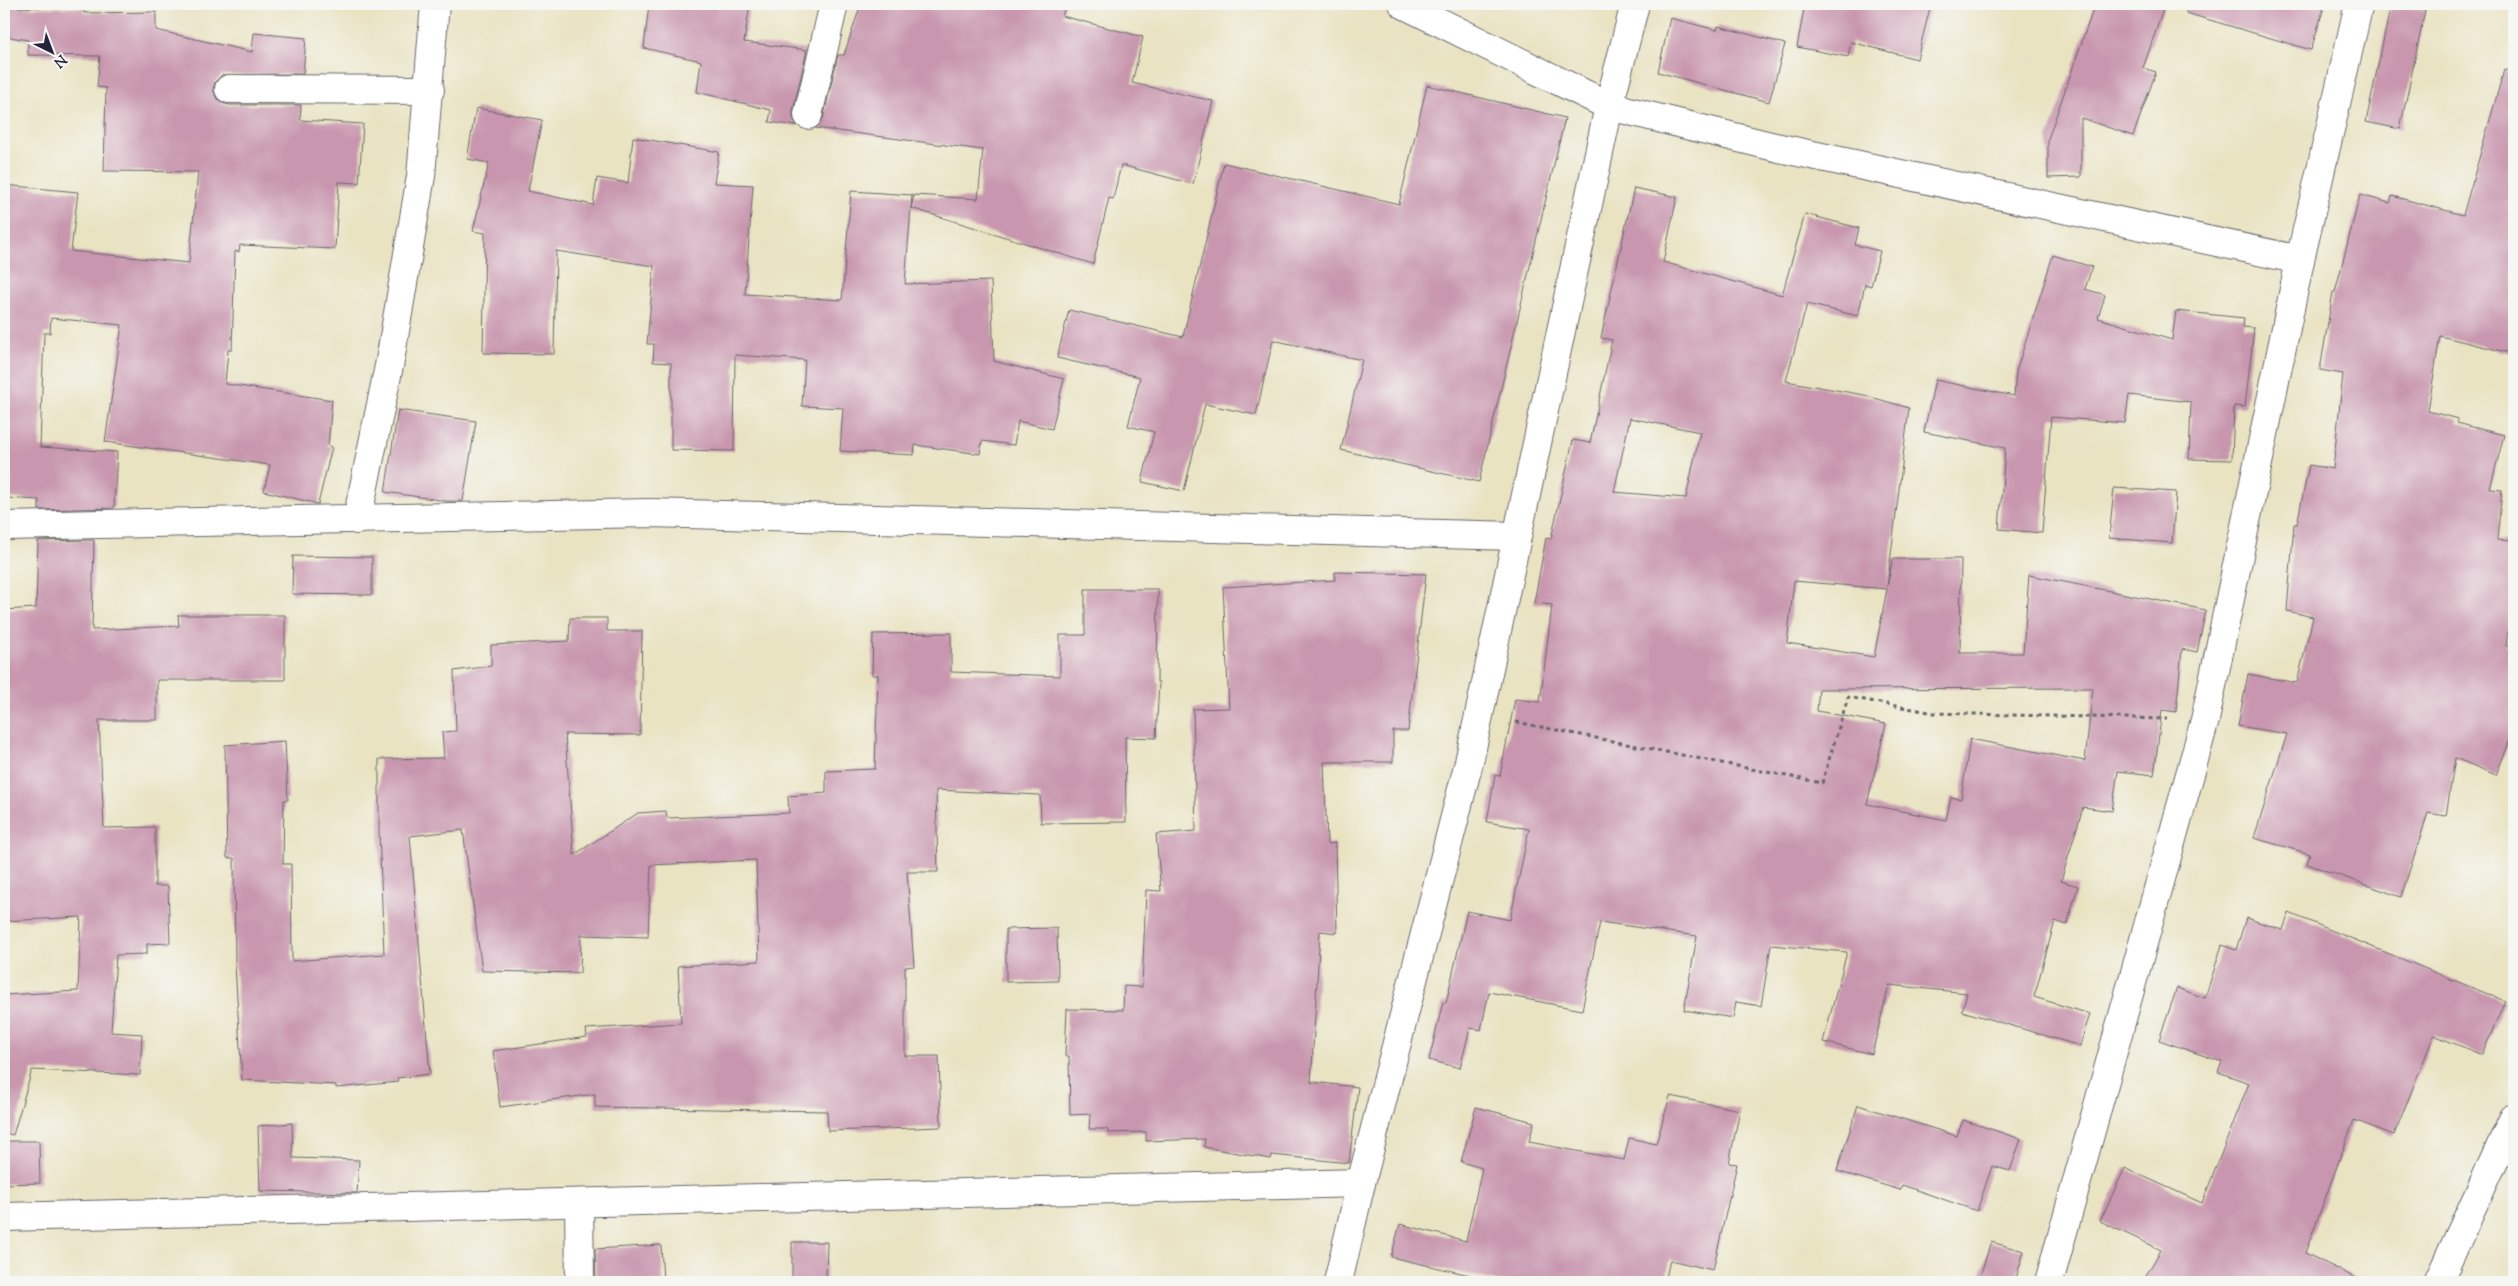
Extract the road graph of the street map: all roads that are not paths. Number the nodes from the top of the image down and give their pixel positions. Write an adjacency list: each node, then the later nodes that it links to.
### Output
1 (435, 4): 7 (street)
2 (834, 4): 9 (street)
3 (1403, 4): 8 (street)
4 (1635, 4): 8 (street)
5 (2359, 4): 10 (street)
6 (229, 89): 7 (street)
7 (430, 90): 11 (street)
8 (1610, 106): 10 (street); 13 (street)
9 (808, 115)
10 (2300, 260): 20 (street)
11 (357, 520): 12 (street); 13 (street)
12 (4, 526)
13 (1516, 536): 15 (street)
14 (2514, 1117): 21 (street)
15 (1361, 1183): 16 (street); 19 (street)
16 (579, 1203): 17 (street); 18 (street)
17 (4, 1217)
18 (580, 1282)
19 (1338, 1282)
20 (2049, 1282)
21 (2438, 1282)

